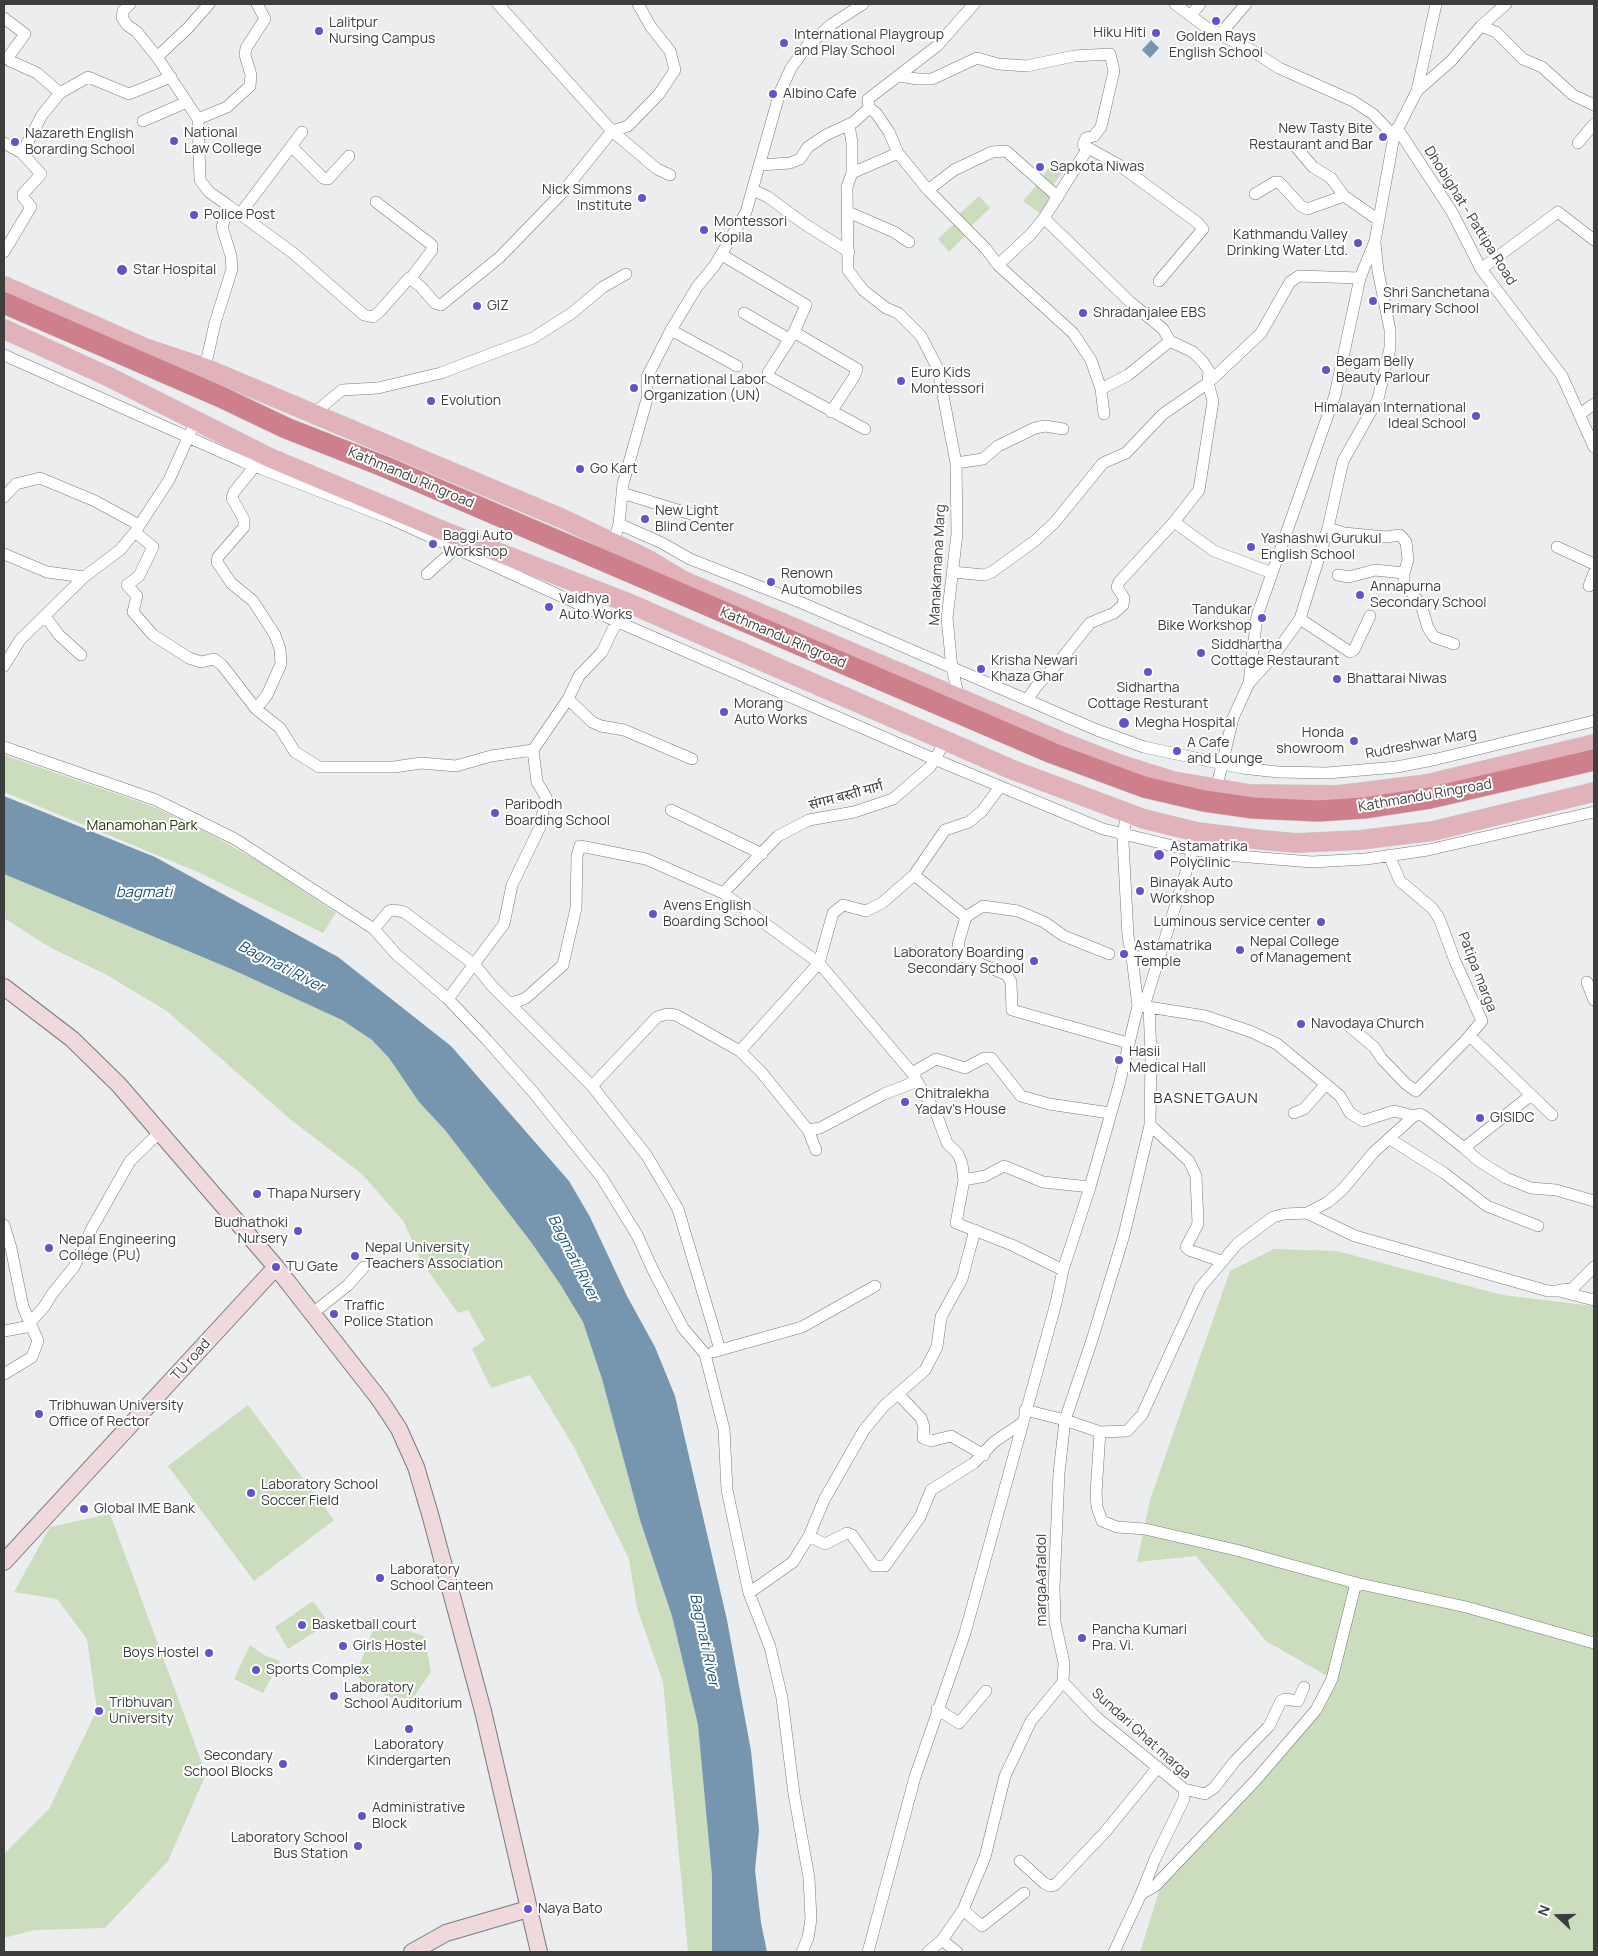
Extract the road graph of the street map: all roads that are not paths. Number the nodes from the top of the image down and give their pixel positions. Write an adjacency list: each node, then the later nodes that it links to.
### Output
1 (130, 4): 17 (street)
2 (209, 4): 17 (street)
3 (257, 4): 25 (street)
4 (498, 4): 29 (street)
5 (638, 4): 29 (street)
6 (861, 4): 40 (street)
7 (974, 4): 18 (street)
8 (1175, 4): 13 (street, Dhobighat - Pattipa Road)
9 (1200, 4): 13 (street)
10 (1246, 4): 16 (street)
11 (1436, 4): 20 (street)
12 (1506, 4): 15 (street)
13 (1191, 16): 16 (street, Dhobighat - Pattipa Road)
14 (4, 18): 21 (street)
15 (1482, 26): 20 (street); 23 (street)
16 (1221, 33): 31 (street, Dhobighat - Pattipa Road)
17 (157, 57): 19 (street)
18 (900, 76): 24 (street); 36 (street)
19 (171, 77): 21 (street); 22 (street)
20 (1416, 91): 31 (street)
21 (60, 93): 37 (street)
22 (187, 102): 25 (street); 26 (street)
23 (1594, 105)
24 (869, 108): 28 (street); 38 (street)
25 (198, 119): 49 (street)
26 (143, 121)
27 (1594, 124): 33 (street)
28 (849, 125): 40 (street); 41 (street, Manakamana Marg)
29 (612, 131): 42 (street); 63 (street)
30 (302, 132): 35 (street)
31 (1395, 132): 53 (street); 61 (street, Dhobighat - Pattipa Road)
32 (4, 143): 37 (street)
33 (1578, 143)
34 (1296, 146): 46 (street)
35 (292, 147): 39 (street); 51 (street)
36 (1088, 148): 47 (street); 65 (street)
37 (22, 153): 57 (street)
38 (898, 153): 41 (street); 44 (street)
39 (349, 156)
40 (760, 165): 43 (street)
41 (852, 173): 50 (street, Manakamana Marg)
42 (670, 174)
43 (753, 190): 58 (street); 59 (street)
44 (928, 190): 47 (street); 60 (street)
45 (1255, 194): 46 (street)
46 (1344, 196): 53 (street)
47 (1058, 197): 52 (street)
48 (376, 202): 63 (street)
49 (230, 206): 51 (street); 78 (street)
50 (848, 212): 56 (street); 58 (street, Manakamana Marg)
51 (240, 214): 63 (street)
52 (1044, 218): 60 (street); 74 (street)
53 (1377, 220): 55 (street)
54 (1594, 240): 61 (street)
55 (1375, 241): 64 (street); 97 (street)
56 (909, 242)
57 (4, 252)
58 (849, 252): 90 (street, Manakamana Marg)
59 (722, 255): 72 (street); 73 (street)
60 (998, 265): 80 (street)
61 (1481, 269): 85 (street, Dhobighat - Pattipa Road)
62 (626, 274): 83 (street)
63 (411, 278)
64 (1360, 278): 79 (street); 105 (street)
65 (1159, 281)
66 (4, 286): 68 (main road)
67 (4, 303): 68 (highway, Kathmandu Ringroad)
68 (39, 309): 78 (main road); 133 (highway, Kathmandu Ringroad)
69 (744, 313): 73 (street)
70 (4, 316): 75 (highway, Kathmandu Ringroad)
71 (4, 329): 75 (main road)
72 (671, 330): 77 (street); 92 (street)
73 (792, 335): 82 (street); 82 (street)
74 (1170, 341): 79 (street); 80 (street)
75 (59, 347): 88 (main road); 135 (highway, Kathmandu Ringroad)
76 (4, 355): 88 (street)
77 (737, 366)
78 (205, 368): 83 (main road)
79 (1208, 383): 95 (street); 104 (street)
80 (1101, 389): 84 (street)
81 (1594, 404): 85 (street)
82 (831, 412): 86 (street)
83 (313, 414): 99 (main road)
84 (1104, 414)
85 (1580, 414): 89 (street, Dhobighat - Pattipa Road)
86 (865, 429)
87 (1062, 429): 90 (street)
88 (192, 430): 91 (street); 98 (street); 112 (main road)
89 (1594, 448)
90 (956, 463): 104 (street, Manakamana Marg)
91 (256, 466): 101 (street); 125 (street)
92 (622, 493): 94 (street); 96 (street)
93 (4, 497): 98 (street)
94 (694, 515)
95 (1174, 522): 105 (street); 124 (street)
96 (619, 524): 99 (street); 120 (street, Rudreshwar Marg)
97 (1328, 528): 106 (street); 115 (street)
98 (137, 529): 110 (street); 125 (street)
99 (613, 543): 123 (main road)
100 (1557, 547): 103 (street)
101 (455, 549): 108 (street); 116 (street)
102 (4, 554): 110 (street)
103 (1594, 564)
104 (953, 572): 120 (street, Manakamana Marg)
105 (1272, 573): 121 (street)
106 (1404, 573): 109 (street); 117 (street)
107 (1594, 573): 111 (street)
108 (427, 574)
109 (1338, 575)
110 (84, 577): 113 (street)
111 (1589, 586)
112 (626, 602): 116 (street); 127 (main road)
113 (45, 616): 118 (street); 119 (street)
114 (1370, 616): 115 (street)
115 (1300, 619): 121 (street)
116 (618, 622): 122 (street); 132 (street)
117 (1454, 644)
118 (81, 655)
119 (4, 666)
120 (952, 668): 123 (street, Manakamana Marg); 124 (street, Rudreshwar Marg)
121 (1249, 683): 134 (street)
122 (568, 698): 130 (street); 131 (street)
123 (959, 698): 137 (main road)
124 (1027, 700): 134 (street, Rudreshwar Marg)
125 (256, 709): 130 (street)
126 (1594, 721): 134 (street, Rudreshwar Marg)
127 (946, 740): 132 (street, संगम बस्ती मार्ग); 141 (main road)
128 (1594, 744): 137 (main road)
129 (4, 747): 149 (street)
130 (533, 750): 154 (street)
131 (692, 759)
132 (934, 759): 136 (street); 144 (street, संगम बस्ती मार्ग)
133 (1594, 760)
134 (1221, 764): 137 (street)
135 (1594, 773)
136 (1000, 786): 142 (street); 146 (street)
137 (1216, 790)
138 (1594, 792): 143 (main road)
139 (671, 810): 144 (street)
140 (1594, 812): 145 (street)
141 (1126, 813): 142 (street, margaAafaldol); 143 (main road)
142 (1124, 835): 143 (street); 152 (street, margaAafaldol)
143 (1196, 841): 145 (street); 151 (street)
144 (762, 854): 147 (street, संगम बस्ती मार्ग)
145 (1389, 855): 162 (street, Patipa marga)
146 (914, 875): 148 (street); 153 (street)
147 (723, 893): 153 (street); 159 (street)
148 (966, 917): 150 (street); 163 (street)
149 (374, 929): 154 (street); 157 (street)
150 (1108, 954)
151 (1161, 956): 152 (street); 160 (street)
152 (1132, 957): 160 (street, margaAafaldol)
153 (819, 963): 164 (street); 165 (street)
154 (475, 965): 157 (street); 159 (street)
155 (1587, 982): 158 (street)
156 (6, 993): 175 (main road)
157 (448, 999): 198 (street)
158 (1594, 1000)
159 (508, 1002): 167 (street)
160 (1144, 1006): 163 (street); 166 (street); 173 (street, margaAafaldol)
161 (1349, 1026): 162 (street, Patipa marga)
162 (1470, 1036): 168 (street)
163 (1128, 1043): 169 (street)
164 (740, 1051): 167 (street); 174 (street)
165 (913, 1077): 169 (street); 174 (street); 179 (street)
166 (1326, 1084): 170 (street); 172 (street)
167 (592, 1086): 197 (street)
168 (1531, 1095): 171 (street); 177 (street)
169 (1110, 1113): 180 (street)
170 (1294, 1113)
171 (1552, 1115)
172 (1414, 1116): 176 (street); 177 (street)
173 (1150, 1125): 186 (street); 202 (street, margaAafaldol)
174 (808, 1130): 178 (street)
175 (161, 1132): 187 (main road); 195 (street)
176 (1390, 1139): 182 (street); 184 (street)
177 (1464, 1148): 181 (street)
178 (816, 1150)
179 (964, 1180): 180 (street); 185 (street)
180 (1090, 1187): 190 (street)
181 (1594, 1201)
182 (1307, 1213): 186 (street); 192 (street)
183 (4, 1225): 195 (street)
184 (1538, 1226)
185 (975, 1230): 190 (street); 200 (street)
186 (1221, 1261): 204 (street)
187 (276, 1267): 194 (main road); 207 (main road, TU road)
188 (364, 1267): 194 (street)
189 (1594, 1267): 192 (street)
190 (1064, 1270): 201 (street)
191 (875, 1286): 197 (street)
192 (1559, 1291): 193 (street)
193 (1594, 1300)
194 (313, 1313): 220 (main road)
195 (31, 1324): 196 (street); 199 (street)
196 (4, 1331)
197 (720, 1350): 198 (street)
198 (705, 1354): 209 (street)
199 (4, 1374)
200 (898, 1394): 205 (street); 206 (street)
201 (1025, 1410): 202 (street); 203 (street)
202 (1065, 1420): 204 (street); 211 (street, margaAafaldol)
203 (1022, 1424): 205 (street); 214 (street)
204 (1100, 1432): 208 (street)
205 (984, 1455): 206 (street)
206 (809, 1536): 209 (street)
207 (4, 1562)
208 (1356, 1583): 210 (street); 219 (street)
209 (749, 1593): 225 (street)
210 (1594, 1643)
211 (1063, 1682): 215 (street, Sundari Ghat marga); 221 (street)
212 (1304, 1687): 216 (street)
213 (986, 1691): 214 (street)
214 (937, 1709): 226 (street)
215 (1158, 1767): 216 (street, Sundari Ghat marga); 217 (street)
216 (1184, 1789): 219 (street, Sundari Ghat marga)
217 (1020, 1860)
218 (1024, 1893): 221 (street)
219 (1141, 1894): 229 (street, Sundari Ghat marga)
220 (528, 1909): 223 (main road); 224 (main road)
221 (963, 1910): 222 (street)
222 (942, 1940): 227 (street); 228 (street)
223 (412, 1952)
224 (539, 1952)
225 (802, 1952)
226 (868, 1952)
227 (928, 1952)
228 (957, 1952)
229 (1114, 1952)

